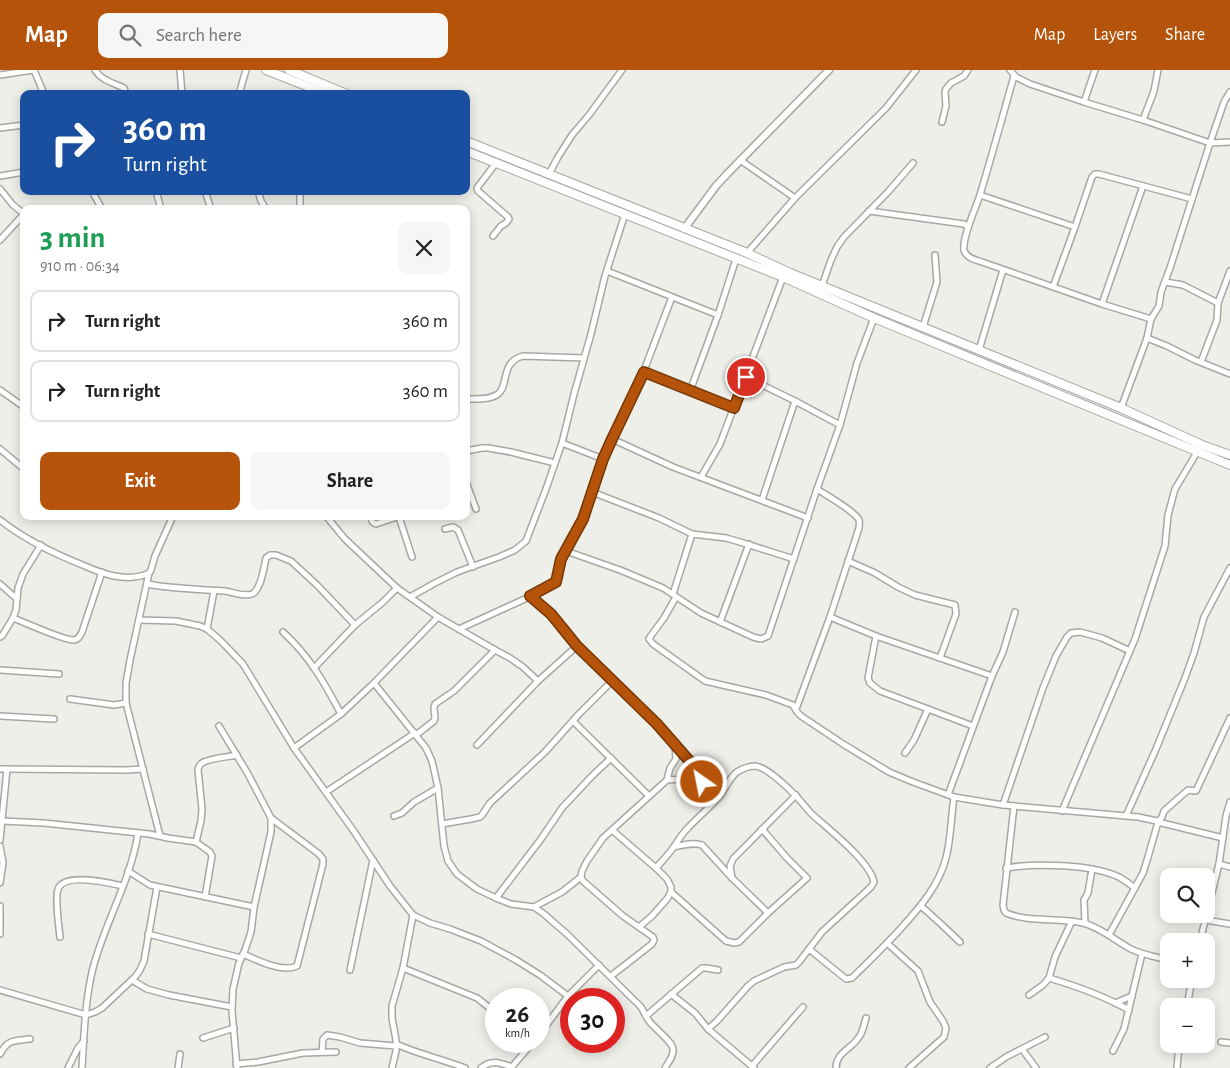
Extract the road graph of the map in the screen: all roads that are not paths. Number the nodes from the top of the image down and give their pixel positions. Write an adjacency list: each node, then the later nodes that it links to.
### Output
1 (34, 70): 14 (street); 16 (street)
2 (95, 70): 17 (street)
3 (180, 70): 18 (street)
4 (246, 70): 19 (street)
5 (266, 70): 20 (main road)
6 (289, 70): 21 (main road)
7 (622, 70): 36 (street)
8 (916, 70): 41 (street)
9 (968, 70): 25 (street)
10 (1010, 70): 15 (street)
11 (1095, 70): 23 (street)
12 (1158, 70): 24 (street)
13 (825, 71): 32 (street)
14 (0, 75)
15 (1014, 76): 23 (street); 40 (street)
16 (42, 90)
17 (125, 90)
18 (182, 90)
19 (240, 90)
20 (308, 90)
21 (337, 90)
22 (1230, 92): 30 (street)
23 (1084, 102): 24 (street)
24 (1143, 120): 30 (street)
25 (942, 122)
26 (20, 126): 27 (street)
27 (0, 128)
28 (1230, 142): 30 (street)
29 (470, 143): 36 (main road)
30 (1210, 143): 42 (street)
31 (470, 152): 33 (main road)
32 (740, 160): 41 (street); 49 (street)
33 (496, 163): 45 (main road); 50 (street)
34 (913, 163): 44 (street)
35 (20, 173): 37 (street)
36 (549, 174): 49 (main road)
37 (0, 176)
38 (1143, 186): 42 (street); 48 (street); 64 (street)
39 (0, 189): 43 (street)
40 (980, 195): 47 (street); 48 (street)
41 (795, 198): 52 (street)
42 (1192, 200): 59 (street)
43 (20, 211)
44 (869, 211): 47 (street); 60 (street)
45 (625, 214): 54 (main road); 57 (street)
46 (20, 218): 51 (street)
47 (968, 227): 55 (street)
48 (1076, 228): 61 (street)
49 (684, 229): 52 (main road)
50 (493, 236)
51 (0, 240)
52 (747, 254): 60 (main road)
53 (935, 255): 68 (street)
54 (736, 259): 58 (main road); 65 (street)
55 (1003, 270): 61 (street); 70 (street)
56 (1230, 270): 63 (street)
57 (607, 271): 62 (street); 71 (street)
58 (783, 278): 66 (main road); 75 (street)
59 (1165, 282): 63 (street); 67 (street)
60 (822, 286): 68 (main road)
61 (1053, 287): 64 (street)
62 (672, 297): 65 (street); 73 (street)
63 (1218, 303): 72 (street)
64 (1102, 304): 67 (street)
65 (718, 315): 77 (street)
66 (874, 318): 83 (street); 86 (main road)
67 (1151, 319): 69 (street)
68 (923, 327): 70 (main road)
69 (1148, 338): 72 (street); 82 (street)
70 (979, 350): 82 (main road)
71 (584, 358): 78 (street); 85 (street)
72 (1201, 362): 74 (street)
73 (644, 372): 77 (street); 84 (street)
74 (1230, 374)
75 (746, 377): 79 (street); 81 (street)
76 (0, 390): 80 (street)
77 (690, 392): 81 (street)
78 (470, 399)
79 (795, 401): 83 (street); 98 (street)
80 (20, 404)
81 (734, 408): 94 (street)
82 (1121, 408): 86 (main road)
83 (840, 426): 95 (street)
84 (612, 439): 90 (street); 94 (street)
85 (562, 443): 90 (street); 91 (street)
86 (1200, 448): 89 (main road); 92 (main road); 141 (street)
87 (0, 449): 93 (street)
88 (470, 450): 91 (street)
89 (1230, 455)
90 (603, 459): 96 (street)
91 (555, 463): 115 (street)
92 (1230, 465)
93 (20, 466)
94 (701, 477): 98 (street)
95 (817, 489): 100 (street); 114 (street)
96 (592, 492): 108 (street); 111 (street)
97 (470, 496): 99 (street)
98 (762, 500): 100 (street)
99 (476, 509)
100 (808, 518): 113 (street)
101 (0, 520): 110 (street)
102 (171, 520): 118 (street)
103 (329, 520): 121 (street)
104 (371, 520): 105 (street)
105 (388, 520)
106 (401, 520): 112 (street)
107 (445, 529): 115 (street)
108 (692, 534): 109 (street); 123 (street)
109 (749, 544): 113 (street); 132 (street)
110 (41, 545): 117 (street); 126 (street)
111 (566, 551): 123 (street); 124 (street)
112 (412, 557)
113 (794, 559): 132 (street)
114 (848, 561): 129 (street); 142 (street)
115 (473, 567): 125 (street)
116 (1230, 568): 185 (street)
117 (102, 572): 118 (street); 130 (street)
118 (149, 573): 120 (street)
119 (0, 584): 126 (street)
120 (147, 584): 122 (street); 131 (street)
121 (397, 588): 125 (street); 133 (street)
122 (214, 591): 133 (street); 135 (street)
123 (675, 595): 132 (street); 152 (street)
124 (530, 596): 134 (street); 139 (street)
125 (410, 597): 128 (street)
126 (17, 599): 130 (street)
127 (1015, 612): 146 (street)
128 (438, 617): 134 (street); 149 (street)
129 (830, 617): 137 (street); 152 (street)
130 (13, 618): 138 (street)
131 (139, 620): 135 (street); 151 (street)
132 (720, 622)
133 (355, 624): 143 (street)
134 (459, 629): 140 (street)
135 (208, 630): 164 (street)
136 (283, 632): 143 (street)
137 (876, 636): 142 (street); 153 (street)
138 (0, 637)
139 (577, 646): 147 (street); 148 (street)
140 (495, 650): 148 (street); 161 (street)
141 (1130, 652): 180 (street); 183 (street)
142 (940, 658): 146 (street)
143 (314, 668): 154 (street)
144 (0, 670): 145 (street)
145 (59, 674)
146 (992, 676): 160 (street)
147 (613, 680): 158 (street); 162 (street)
148 (538, 681): 163 (street)
149 (374, 683): 154 (street); 161 (street)
150 (70, 699): 151 (street)
151 (126, 703): 170 (street)
152 (796, 710): 178 (street)
153 (928, 710): 160 (street); 165 (street)
154 (341, 714): 164 (street)
155 (0, 716): 156 (street)
156 (54, 718)
157 (1230, 718): 188 (street)
158 (573, 721): 167 (street); 189 (street)
159 (220, 726): 166 (street)
160 (973, 726): 178 (street)
161 (415, 734): 173 (street); 174 (street)
162 (675, 744): 171 (street); 172 (street)
163 (477, 745)
164 (294, 748): 174 (street)
165 (905, 753)
166 (237, 755): 186 (street); 196 (street)
167 (611, 758): 176 (street); 215 (street)
168 (0, 769): 169 (street)
169 (6, 769): 170 (street); 187 (street)
170 (143, 769): 193 (street)
171 (667, 780): 172 (street); 176 (street)
172 (702, 782): 177 (street)
173 (438, 788): 184 (street); 189 (street)
174 (326, 792): 199 (street)
175 (796, 795): 177 (street); 190 (street); 233 (street)
176 (649, 796): 191 (street)
177 (720, 796): 198 (street)
178 (951, 796): 180 (street); 217 (street)
179 (1230, 802): 182 (street)
180 (1003, 805): 181 (street)
181 (1014, 806): 183 (street); 203 (street)
182 (1229, 809): 194 (street)
183 (1062, 811): 185 (street)
184 (394, 816)
185 (1126, 816): 188 (street)
186 (271, 818): 218 (street); 235 (street)
187 (2, 821): 192 (street); 195 (street)
188 (1158, 822): 194 (street); 212 (street)
189 (442, 824): 215 (street)
190 (762, 829): 207 (street); 220 (street)
191 (612, 830): 202 (street); 206 (street)
192 (138, 833): 193 (street); 205 (street)
193 (160, 836): 196 (street)
194 (1223, 838): 200 (street)
195 (0, 840)
196 (196, 842): 214 (street)
197 (0, 846): 209 (street)
198 (674, 847): 202 (street); 207 (street)
199 (373, 860): 221 (street); 239 (street)
200 (1219, 864): 201 (street); 208 (street)
201 (1230, 867)
202 (656, 868): 213 (street)
203 (1006, 868): 204 (street); 222 (street)
204 (1092, 869): 212 (street); 224 (street)
205 (128, 871): 210 (street); 211 (street)
206 (581, 877): 219 (street); 226 (street)
207 (732, 878): 220 (street)
208 (1215, 881)
209 (0, 883)
210 (123, 886): 230 (street); 256 (street)
211 (157, 887): 214 (street); 228 (street)
212 (1135, 888): 229 (street)
213 (671, 892): 220 (street); 226 (street)
214 (205, 897): 218 (street)
215 (496, 898): 219 (street)
216 (0, 906): 227 (street)
217 (920, 906): 231 (street); 232 (street)
218 (254, 907): 235 (street)
219 (534, 907): 237 (street)
220 (768, 913)
221 (413, 915): 238 (street); 246 (street)
222 (1072, 921): 224 (street); 242 (street)
223 (1215, 922): 225 (street)
224 (1085, 923): 229 (street)
225 (1230, 924)
226 (639, 927): 241 (street)
227 (0, 934)
228 (148, 934): 235 (street); 243 (street)
229 (1109, 935): 234 (street)
230 (60, 937)
231 (960, 942)
232 (887, 943): 233 (street); 288 (street)
233 (809, 949): 261 (street)
234 (1142, 954): 236 (street); 249 (street)
235 (242, 956): 252 (street)
236 (1160, 958)
237 (599, 965): 241 (street); 244 (street)
238 (403, 968): 251 (street); 268 (street)
239 (350, 970)
240 (718, 970): 247 (street)
241 (611, 976): 257 (street)
242 (1049, 978): 248 (street); 250 (street)
243 (132, 980): 252 (street); 256 (street)
244 (576, 988)
245 (0, 990): 256 (street)
246 (560, 990)
247 (671, 994): 257 (street); 261 (street)
248 (1029, 995)
249 (1132, 996): 250 (street); 255 (street)
250 (1115, 1003): 255 (street)
251 (485, 1004)
252 (232, 1007): 260 (street)
253 (560, 1007): 259 (street)
254 (803, 1007): 278 (street)
255 (1129, 1010): 270 (street)
256 (86, 1014): 265 (street)
257 (646, 1016): 286 (street)
258 (866, 1018): 287 (street)
259 (550, 1020)
260 (234, 1028): 263 (street); 277 (street)
261 (708, 1029): 278 (street)
262 (1045, 1037): 269 (street)
263 (203, 1038)
264 (30, 1039): 275 (street)
265 (84, 1040): 279 (street); 280 (street)
266 (1221, 1042): 267 (street)
267 (1230, 1043)
268 (396, 1045): 271 (street); 282 (street); 283 (street)
269 (1022, 1049): 289 (street); 290 (street)
270 (1114, 1051)
271 (322, 1052): 272 (street); 277 (street)
272 (336, 1052)
273 (524, 1053): 285 (street)
274 (1178, 1053): 291 (street)
275 (0, 1054)
276 (180, 1054): 281 (street)
277 (237, 1066)
278 (753, 1067)
279 (68, 1068)
280 (82, 1068)
281 (178, 1068)
282 (392, 1068)
283 (465, 1068)
284 (481, 1068): 285 (street)
285 (512, 1068)
286 (665, 1068)
287 (836, 1068)
288 (909, 1068)
289 (990, 1068)
290 (1036, 1068)
291 (1177, 1068)

